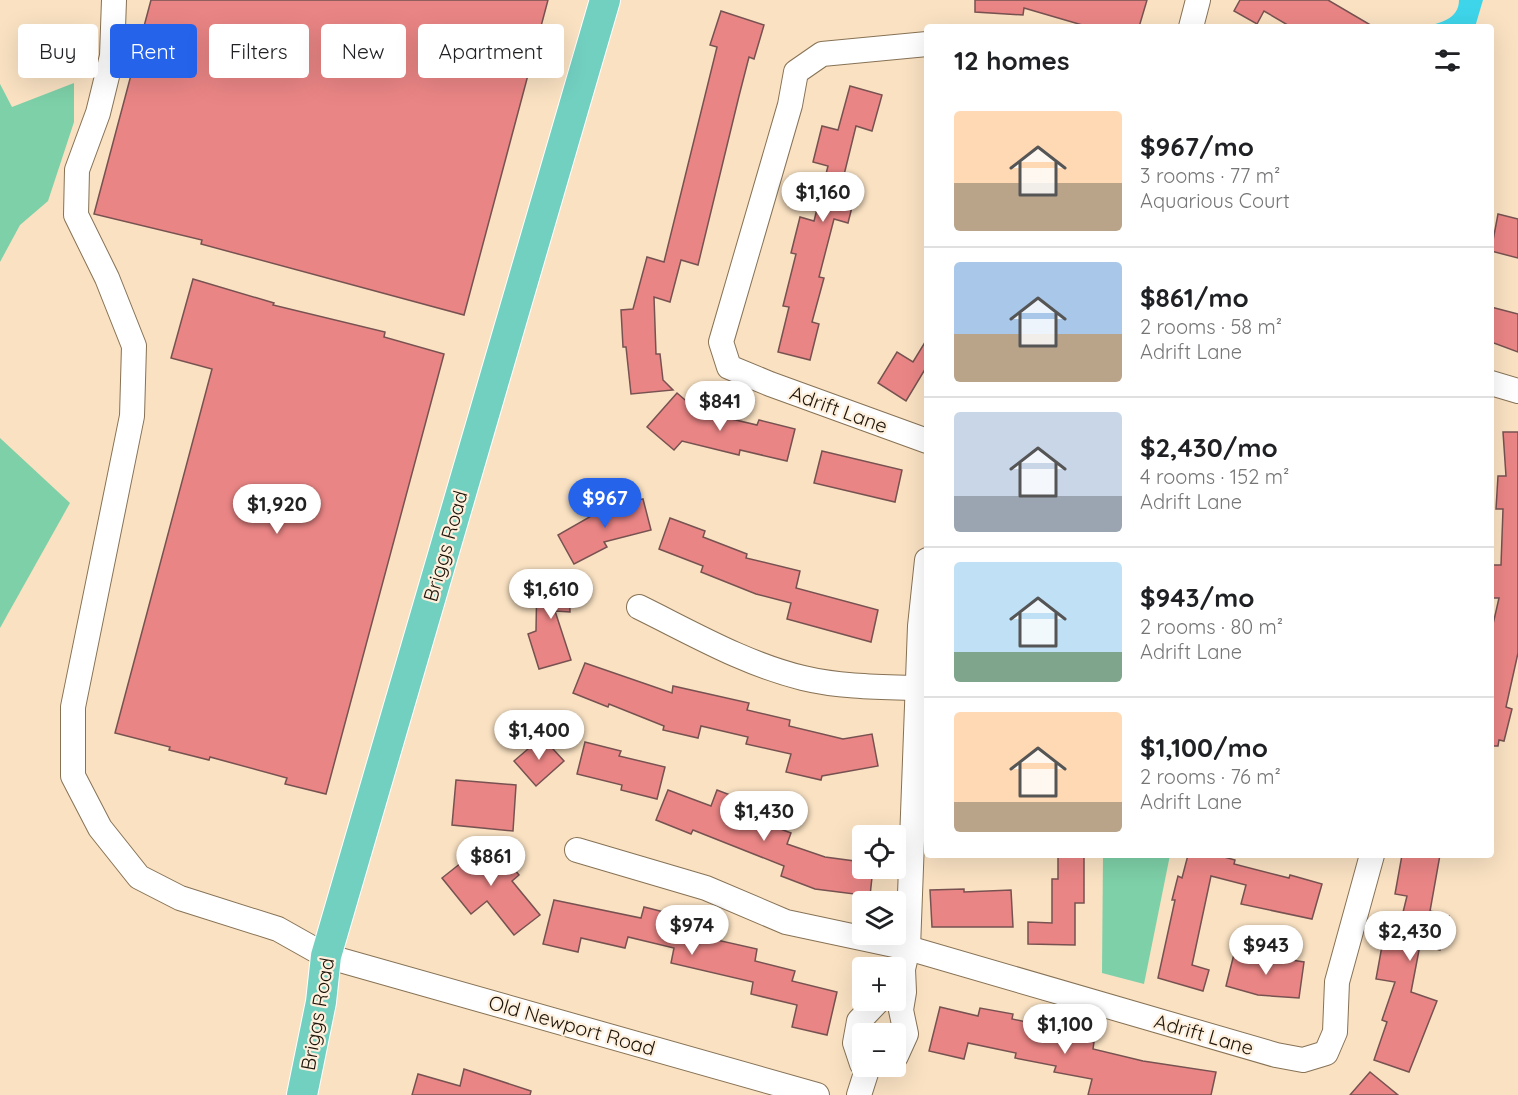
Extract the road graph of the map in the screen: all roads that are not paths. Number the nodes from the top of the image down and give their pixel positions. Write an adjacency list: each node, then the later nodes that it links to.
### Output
1 (114, 0): 14 (street, Old Newport Road)
2 (604, 0): 14 (main road, Briggs Road)
3 (1198, 0): 4 (street)
4 (1192, 24)
5 (924, 44): 8 (street, Adrift Lane)
6 (1494, 384): 7 (street)
7 (1518, 391)
8 (924, 440)
9 (924, 588): 11 (street)
10 (639, 607): 11 (street)
11 (917, 688): 16 (street)
12 (577, 850): 15 (street, Adrift Lane)
13 (1371, 858): 17 (street, Adrift Lane)
14 (326, 956): 20 (main road, Briggs Road); 21 (street, Old Newport Road)
15 (885, 957)
16 (902, 957)
17 (906, 964)
18 (869, 1011): 19 (street)
19 (859, 1023)
20 (302, 1095)
21 (817, 1095)

